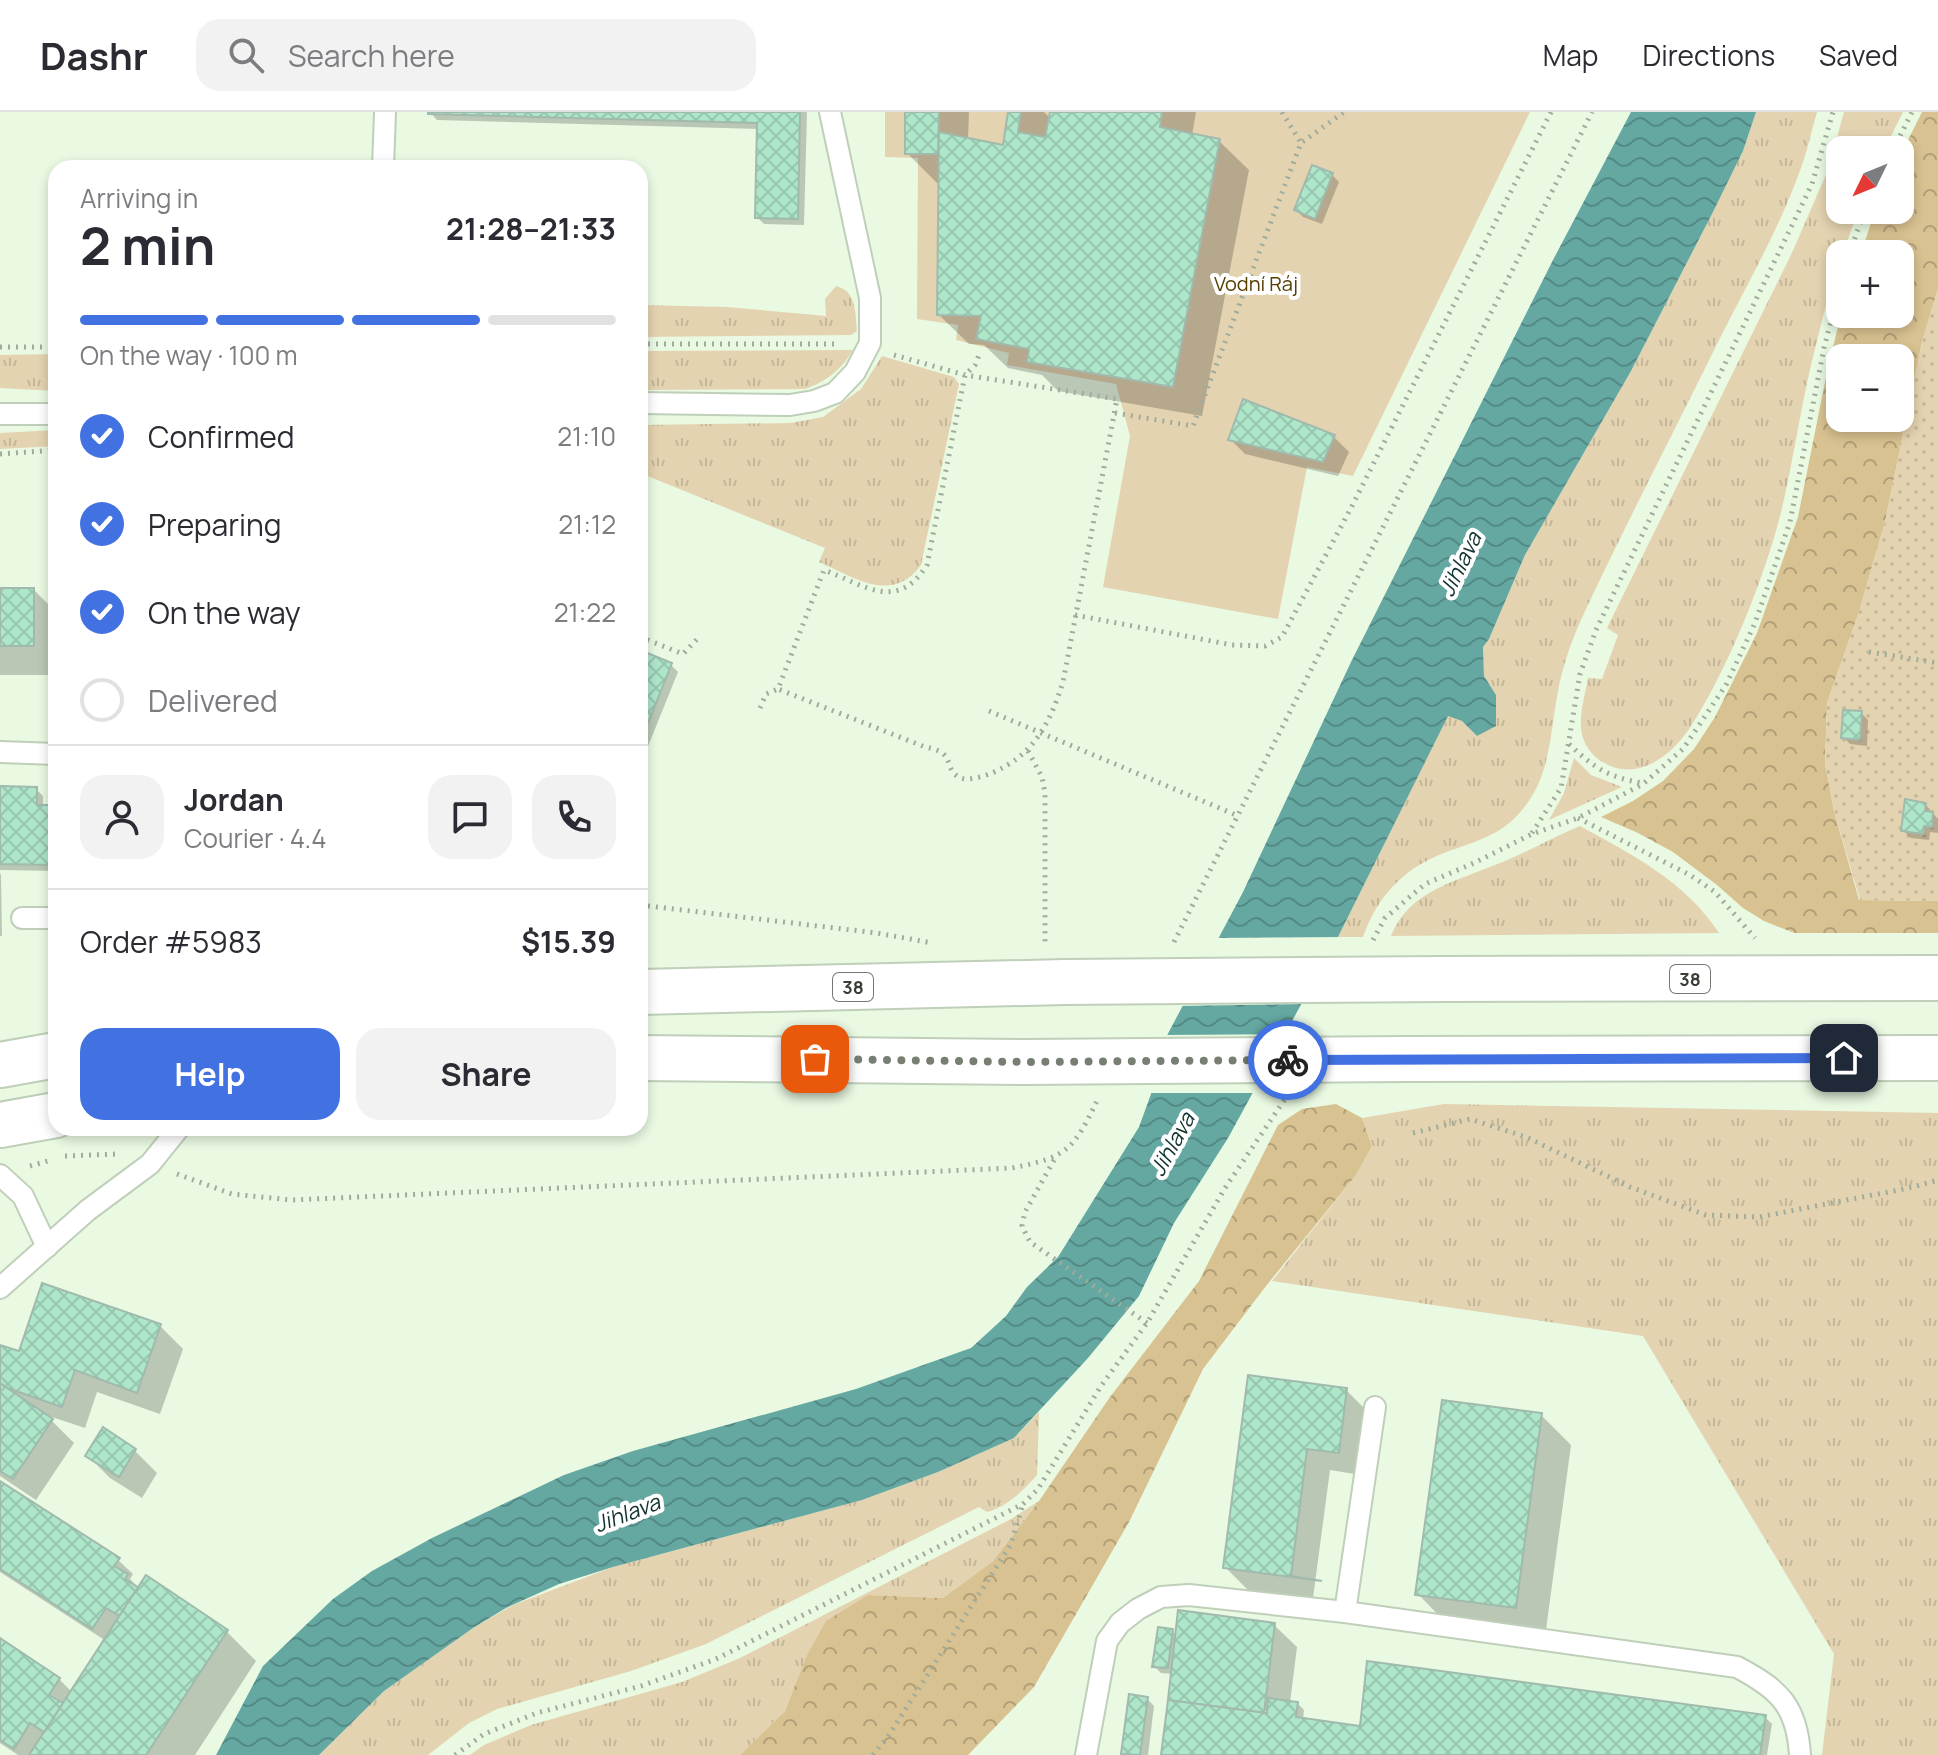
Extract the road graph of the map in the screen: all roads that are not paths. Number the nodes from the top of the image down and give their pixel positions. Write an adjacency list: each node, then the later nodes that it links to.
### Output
1 (385, 112): 3 (lane)
2 (830, 112): 4 (lane)
3 (383, 160)
4 (648, 403)
5 (0, 414): 6 (lane)
6 (48, 414)
7 (0, 752): 8 (lane)
8 (48, 754)
9 (22, 918): 10 (lane)
10 (48, 918)
11 (1938, 978): 12 (highway, 38, bridge)
12 (648, 991)
13 (48, 1056): 16 (highway)
14 (648, 1058): 15 (highway, bridge)
15 (1938, 1058)
16 (0, 1065)
17 (48, 1116): 18 (highway)
18 (0, 1125)
19 (173, 1136): 21 (lane)
20 (1, 1175): 21 (lane)
21 (47, 1247): 22 (lane)
22 (0, 1288)
23 (1375, 1407): 24 (lane)
24 (1345, 1612): 25 (lane); 26 (lane)
25 (1086, 1755)
26 (1800, 1755)

